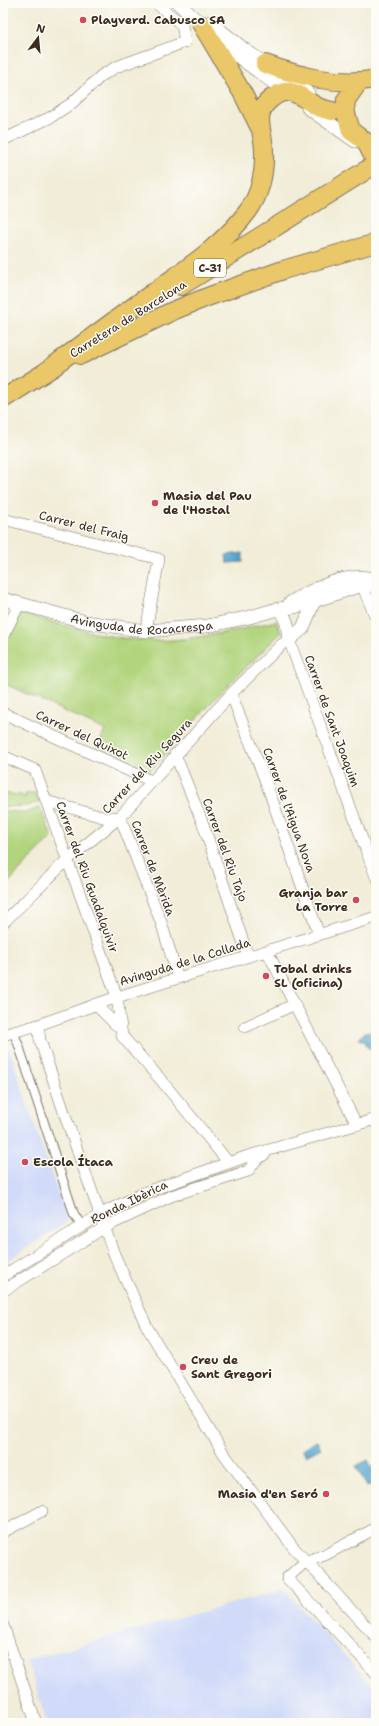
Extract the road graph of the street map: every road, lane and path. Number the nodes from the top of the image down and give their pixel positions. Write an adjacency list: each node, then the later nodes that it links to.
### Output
1 (156, 3): 12 (street)
2 (178, 3): 4 (street)
3 (186, 3): 5 (street)
4 (202, 25): 8 (street); 11 (highway)
5 (265, 64): 7 (highway); 9 (street)
6 (376, 79): 7 (highway)
7 (358, 83): 10 (highway)
8 (285, 92): 9 (highway); 11 (highway); 13 (street)
9 (332, 110): 10 (street)
10 (348, 122): 13 (highway)
11 (260, 128): 15 (highway)
12 (3, 140)
13 (373, 151): 15 (highway, Carretera de Barcelona / C-31)
14 (376, 243): 15 (highway)
15 (44, 373): 16 (highway, Carretera de Barcelona / C-31)
16 (3, 399)
17 (3, 518): 27 (street, Carrer del Fraig)
18 (376, 580): 19 (street, Avinguda de Rocacrespa)
19 (359, 581): 20 (street, Avinguda de Rocacrespa); 21 (street, Avinguda de Rocacrespa); 23 (street, Avinguda de Rocacrespa); 26 (street)
20 (376, 585)
21 (319, 587): 23 (street); 25 (street, Avinguda de Rocacrespa)
22 (3, 599): 24 (street, Avinguda de Rocacrespa)
23 (315, 600): 25 (street, Avinguda de Rocacrespa); 29 (street)
24 (20, 603): 27 (street, Avinguda de Rocacrespa); 28 (street)
25 (280, 609): 27 (street, Avinguda de Rocacrespa); 29 (street)
26 (376, 618)
27 (146, 631)
28 (3, 636)
29 (289, 640): 30 (street, Carrer del Riu Segura); 38 (street, Carrer de Sant Joaquim)
30 (231, 694): 32 (street, Carrer del Riu Segura); 41 (street, Carrer de l'Aigua Nova)
31 (3, 713): 34 (street, Carrer del Quixot)
32 (175, 754): 34 (street, Carrer del Riu Segura); 43 (street, Carrer del Riu Tajo)
33 (3, 756): 35 (street, Carrer del Riu Guadalquivir)
34 (151, 781): 36 (street, Carrer del Riu Segura)
35 (46, 801): 36 (street, Carrer de Mèrida); 37 (street, Carrer del Riu Guadalquivir)
36 (120, 816): 37 (street, Carrer del Riu Segura); 44 (street, Carrer de Mèrida)
37 (67, 860): 40 (street, Carrer del Riu Segura); 45 (street, Carrer del Riu Guadalquivir)
38 (376, 877)
39 (376, 917): 41 (street, Avinguda de la Collada)
40 (3, 923)
41 (319, 935): 42 (street, Avinguda de la Collada)
42 (267, 951): 43 (street, Avinguda de la Collada); 47 (street)
43 (248, 956): 44 (street, Avinguda de la Collada)
44 (178, 978): 45 (street, Avinguda de la Collada)
45 (117, 997): 46 (street, Avinguda de la Collada); 49 (street, Carrer del Riu Guadalquivir)
46 (95, 1004): 48 (street, Avinguda de la Collada); 49 (street, Carrer del Riu Guadalquivir)
47 (293, 1005): 50 (street); 53 (street)
48 (38, 1025): 51 (street, Avinguda de la Collada); 56 (street)
49 (120, 1027): 55 (street, Carrer del Riu Guadalquivir)
50 (245, 1027)
51 (8, 1033): 57 (street)
52 (376, 1120): 53 (street, Ronda Ibèrica)
53 (357, 1125): 54 (street, Ronda Ibèrica)
54 (270, 1150): 55 (street, Ronda Ibèrica); 58 (street, Ronda Ibèrica)
55 (229, 1163): 56 (street, Ronda Ibèrica)
56 (101, 1214): 57 (street, Ronda Ibèrica); 58 (street)
57 (82, 1226): 59 (street, Ronda Ibèrica)
58 (105, 1227): 60 (street, Ronda Ibèrica); 64 (street)
59 (3, 1276)
60 (3, 1291)
61 (42, 1511): 63 (street)
62 (376, 1528): 64 (street)
63 (3, 1532)
64 (305, 1562): 66 (street); 67 (street)
65 (3, 1625): 68 (street)
66 (376, 1637)
67 (376, 1673)
68 (36, 1723)

